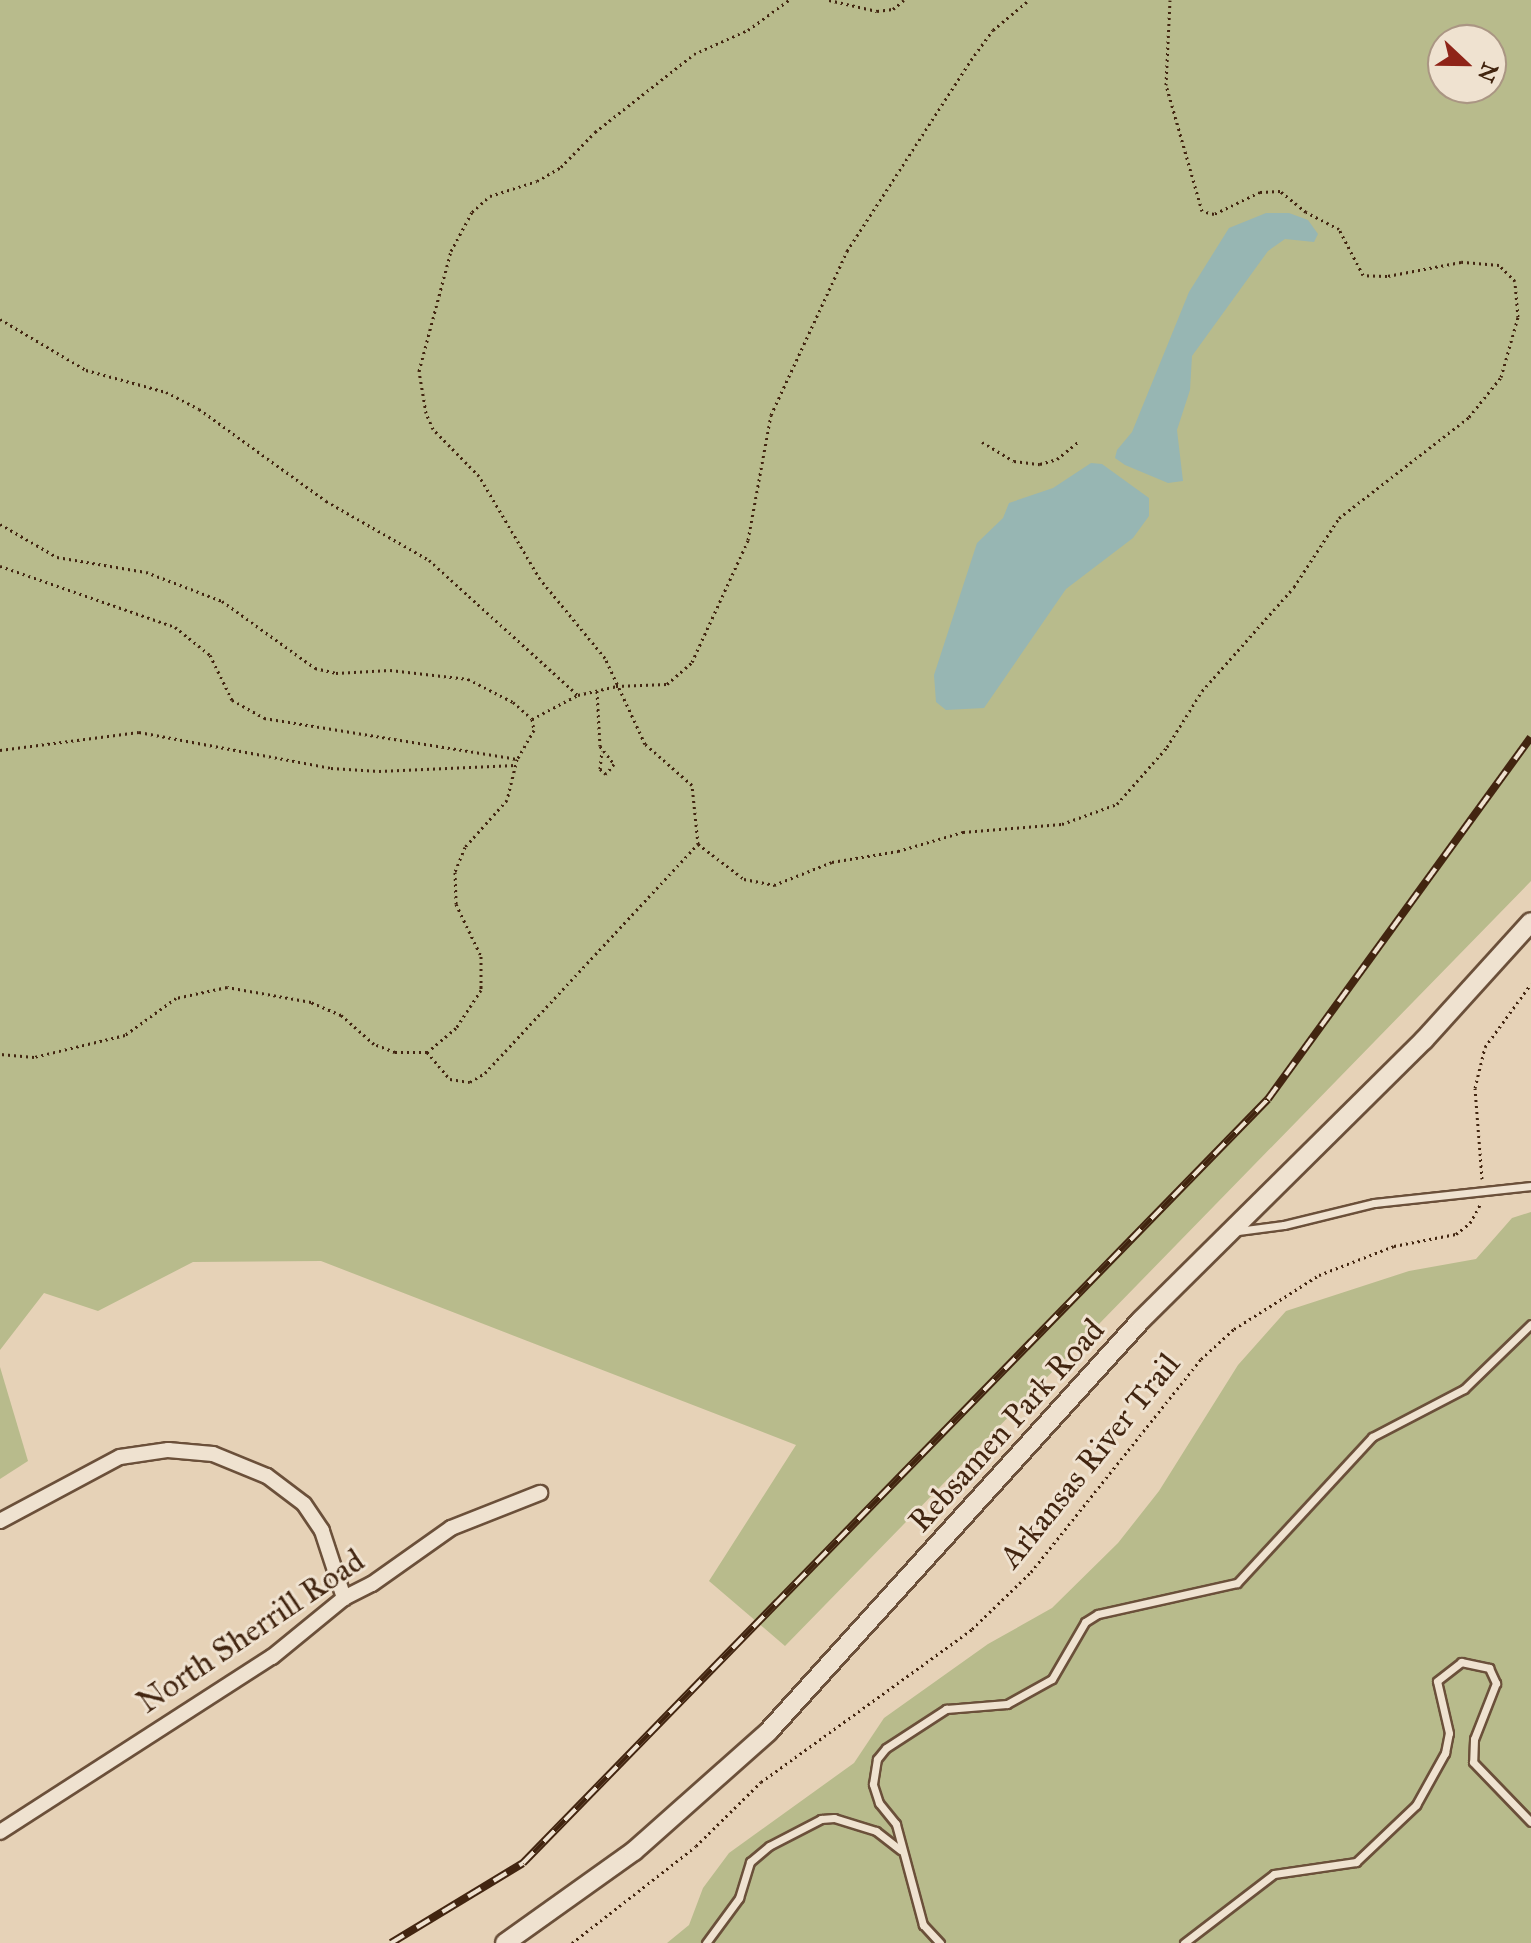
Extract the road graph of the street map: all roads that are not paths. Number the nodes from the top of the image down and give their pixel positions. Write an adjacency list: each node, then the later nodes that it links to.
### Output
1 (1531, 922): 3 (street, Rebsamen Park Road)
2 (1531, 1186): 3 (lane)
3 (1228, 1232): 11 (street, Rebsamen Park Road)
4 (1531, 1324): 10 (lane)
5 (540, 1493): 7 (street, North Sherrill Road)
6 (0, 1521): 7 (street)
7 (344, 1598): 9 (street, North Sherrill Road)
8 (1531, 1822): 14 (lane)
9 (0, 1832)
10 (902, 1851): 12 (lane); 13 (lane)
11 (505, 1943)
12 (706, 1943)
13 (940, 1943)
14 (1184, 1943)

